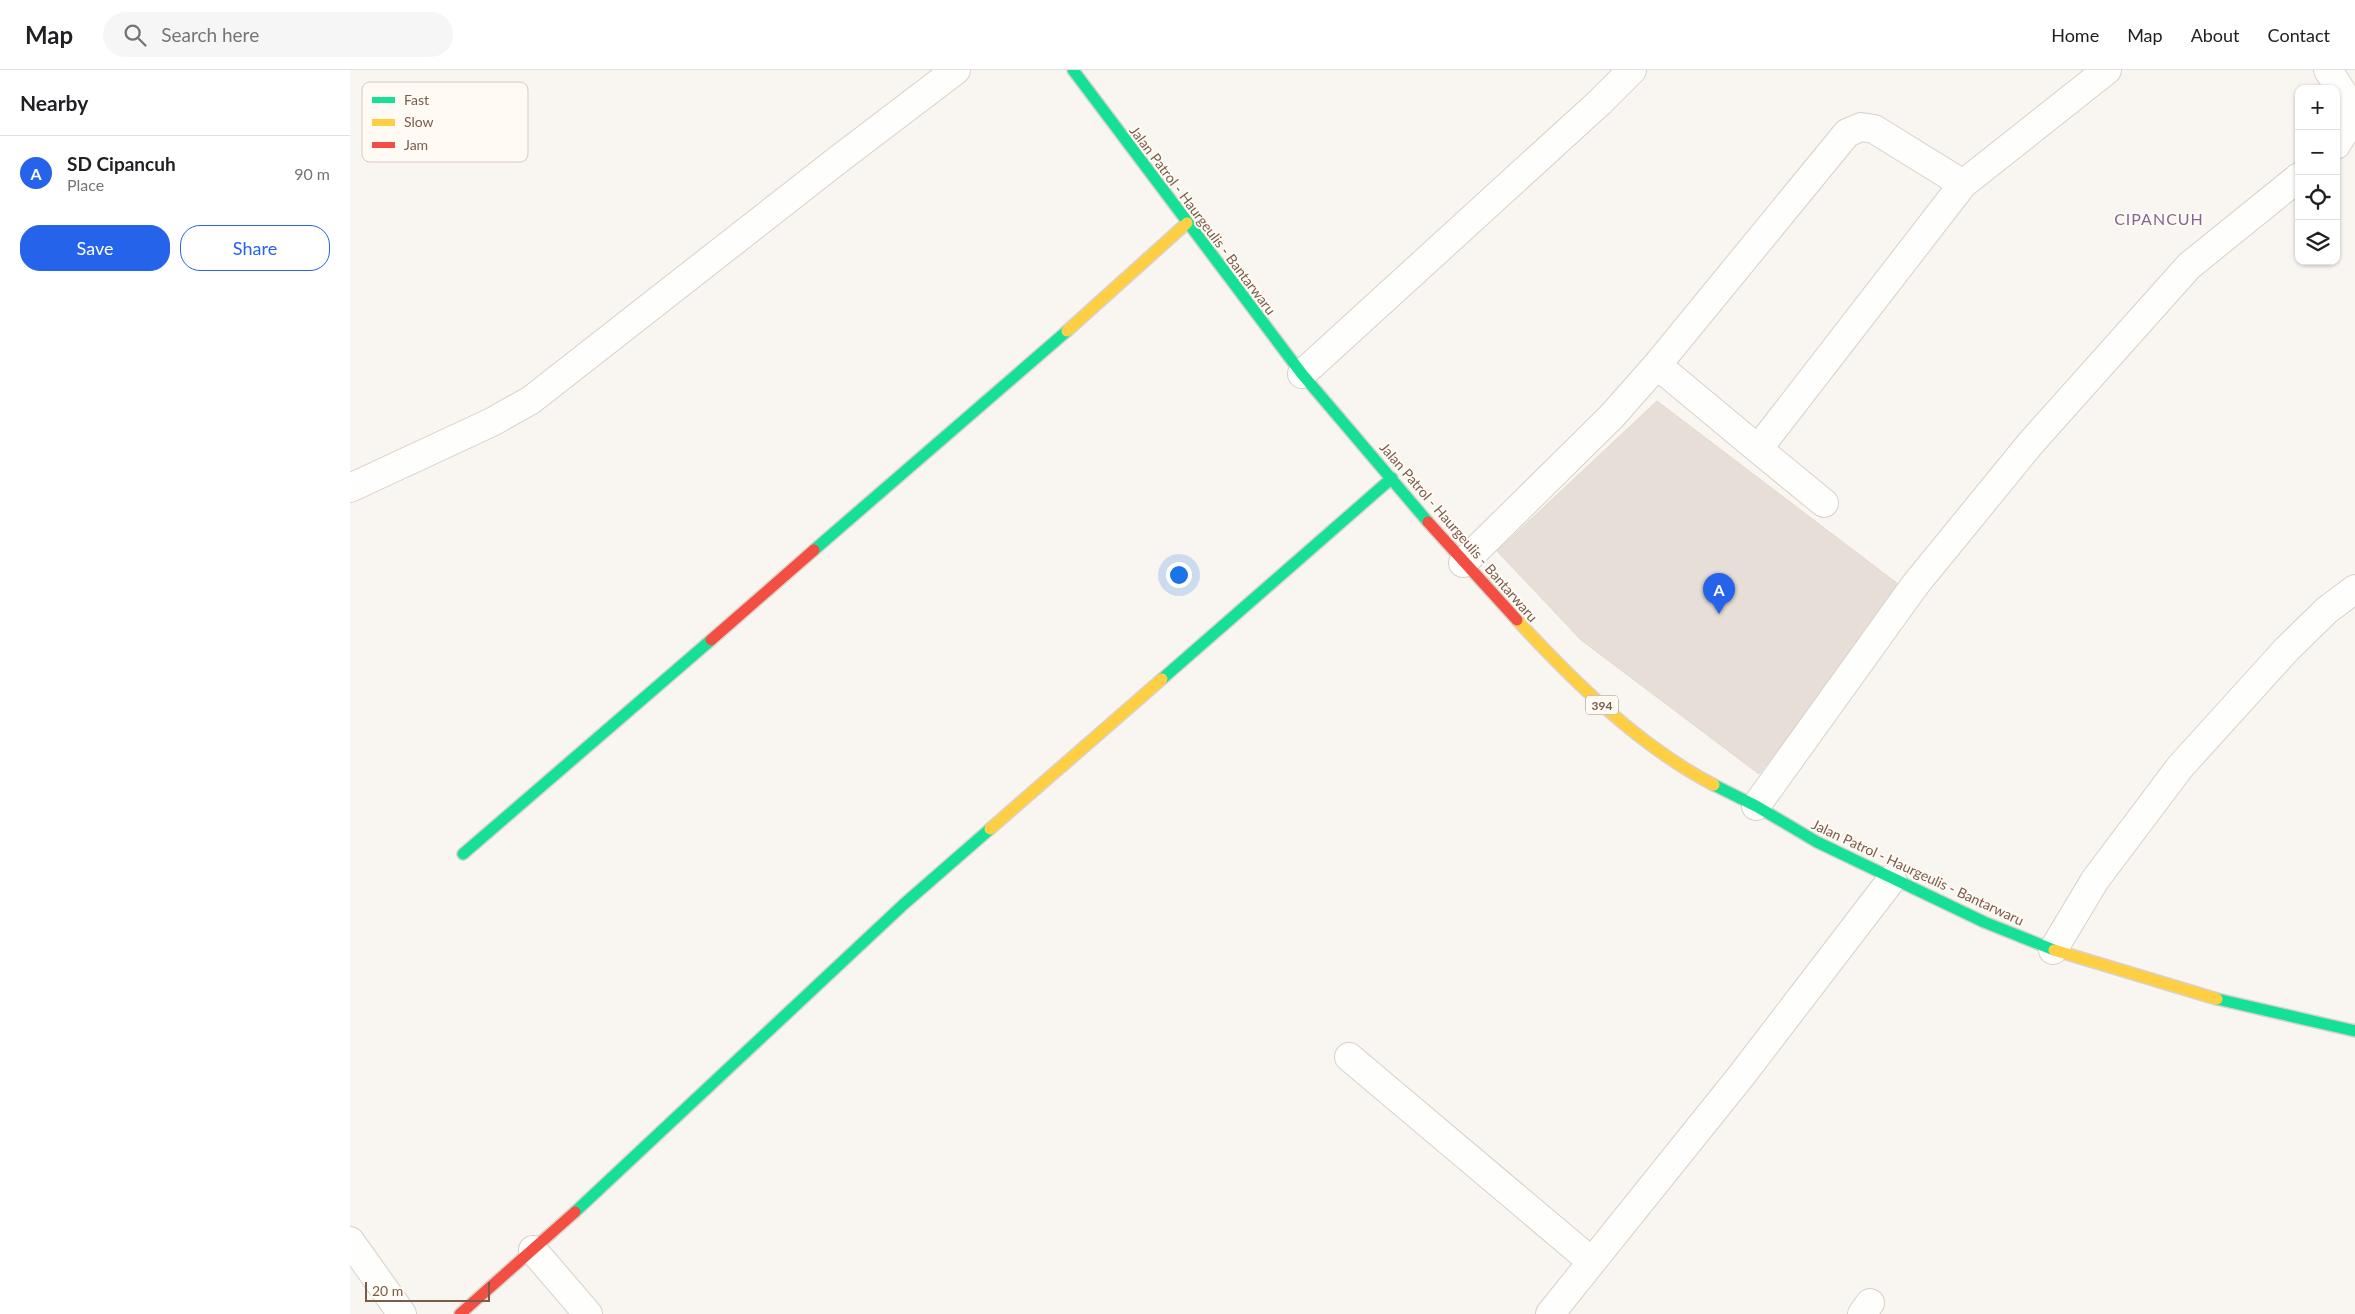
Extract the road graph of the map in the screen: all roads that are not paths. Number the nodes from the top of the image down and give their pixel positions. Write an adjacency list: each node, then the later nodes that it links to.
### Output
1 (956, 70): 14 (street)
2 (1073, 70): 9 (street, Jalan Patrol - Haurgeulis - Bantarwaru / 394)
3 (1632, 70): 11 (street)
4 (2107, 70): 8 (street)
5 (2328, 70): 6 (street)
6 (2340, 139)
7 (2295, 180): 18 (street)
8 (1963, 184): 10 (street); 12 (street)
9 (1187, 223): 11 (street, Jalan Patrol - Haurgeulis - Bantarwaru / 394); 19 (street)
10 (1657, 365): 12 (street); 16 (street)
11 (1302, 374): 13 (street, Jalan Patrol - Haurgeulis - Bantarwaru / 394)
12 (1758, 448): 15 (street)
13 (1392, 478): 16 (street, Jalan Patrol - Haurgeulis - Bantarwaru / 394); 25 (street)
14 (350, 488)
15 (1824, 503)
16 (1463, 563): 18 (street, Jalan Patrol - Haurgeulis - Bantarwaru / 394)
17 (2355, 588): 21 (street)
18 (1756, 806): 20 (street, Jalan Patrol - Haurgeulis - Bantarwaru / 394)
19 (463, 854)
20 (1892, 879): 21 (street, Jalan Patrol - Haurgeulis - Bantarwaru / 394); 26 (street)
21 (2053, 950): 22 (street, Jalan Patrol - Haurgeulis - Bantarwaru / 394)
22 (2355, 1031)
23 (1349, 1058): 26 (street)
24 (350, 1241): 27 (street)
25 (533, 1250): 28 (street); 29 (street)
26 (1591, 1261): 30 (street)
27 (402, 1314)
28 (460, 1314)
29 (588, 1314)
30 (1550, 1314)

